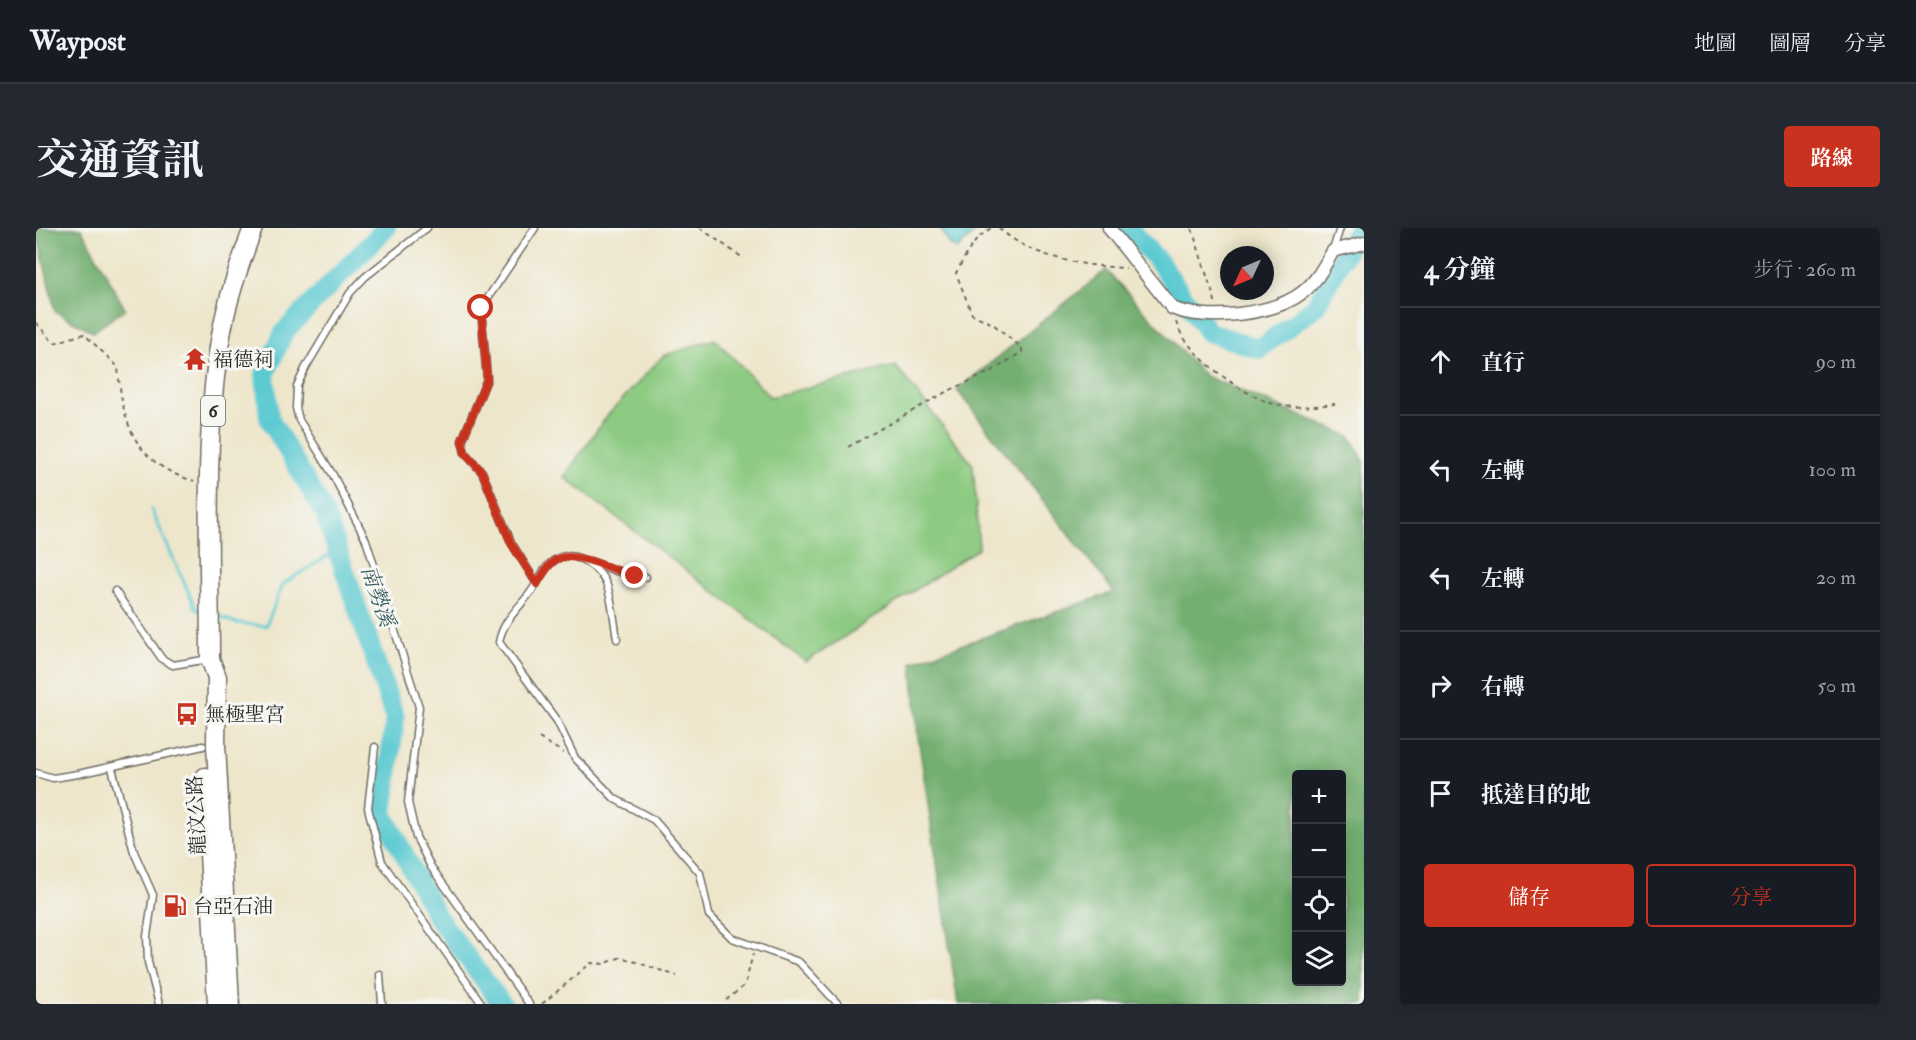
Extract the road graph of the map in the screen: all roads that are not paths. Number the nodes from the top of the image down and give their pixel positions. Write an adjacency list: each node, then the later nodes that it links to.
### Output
1 (253, 228): 13 (main road, 6)
2 (428, 228): 24 (lane)
3 (536, 228): 10 (lane)
4 (1109, 228): 7 (street)
5 (1340, 228): 7 (lane)
6 (1364, 243): 7 (street)
7 (1333, 251)
8 (578, 557): 9 (lane); 10 (lane); 12 (lane)
9 (646, 577)
10 (537, 584): 25 (lane)
11 (115, 591): 13 (lane)
12 (617, 639)
13 (210, 659): 14 (main road, 6)
14 (209, 745): 16 (lane); 20 (main road, 龍汶公路 / 6); 21 (main road, 龍汶公路 / 6)
15 (375, 747): 23 (lane)
16 (112, 768): 17 (lane); 19 (lane)
17 (36, 773)
18 (380, 975): 22 (lane)
19 (159, 1004)
20 (217, 1004)
21 (230, 1004)
22 (382, 1004)
23 (482, 1004)
24 (529, 1004)
25 (838, 1004)

